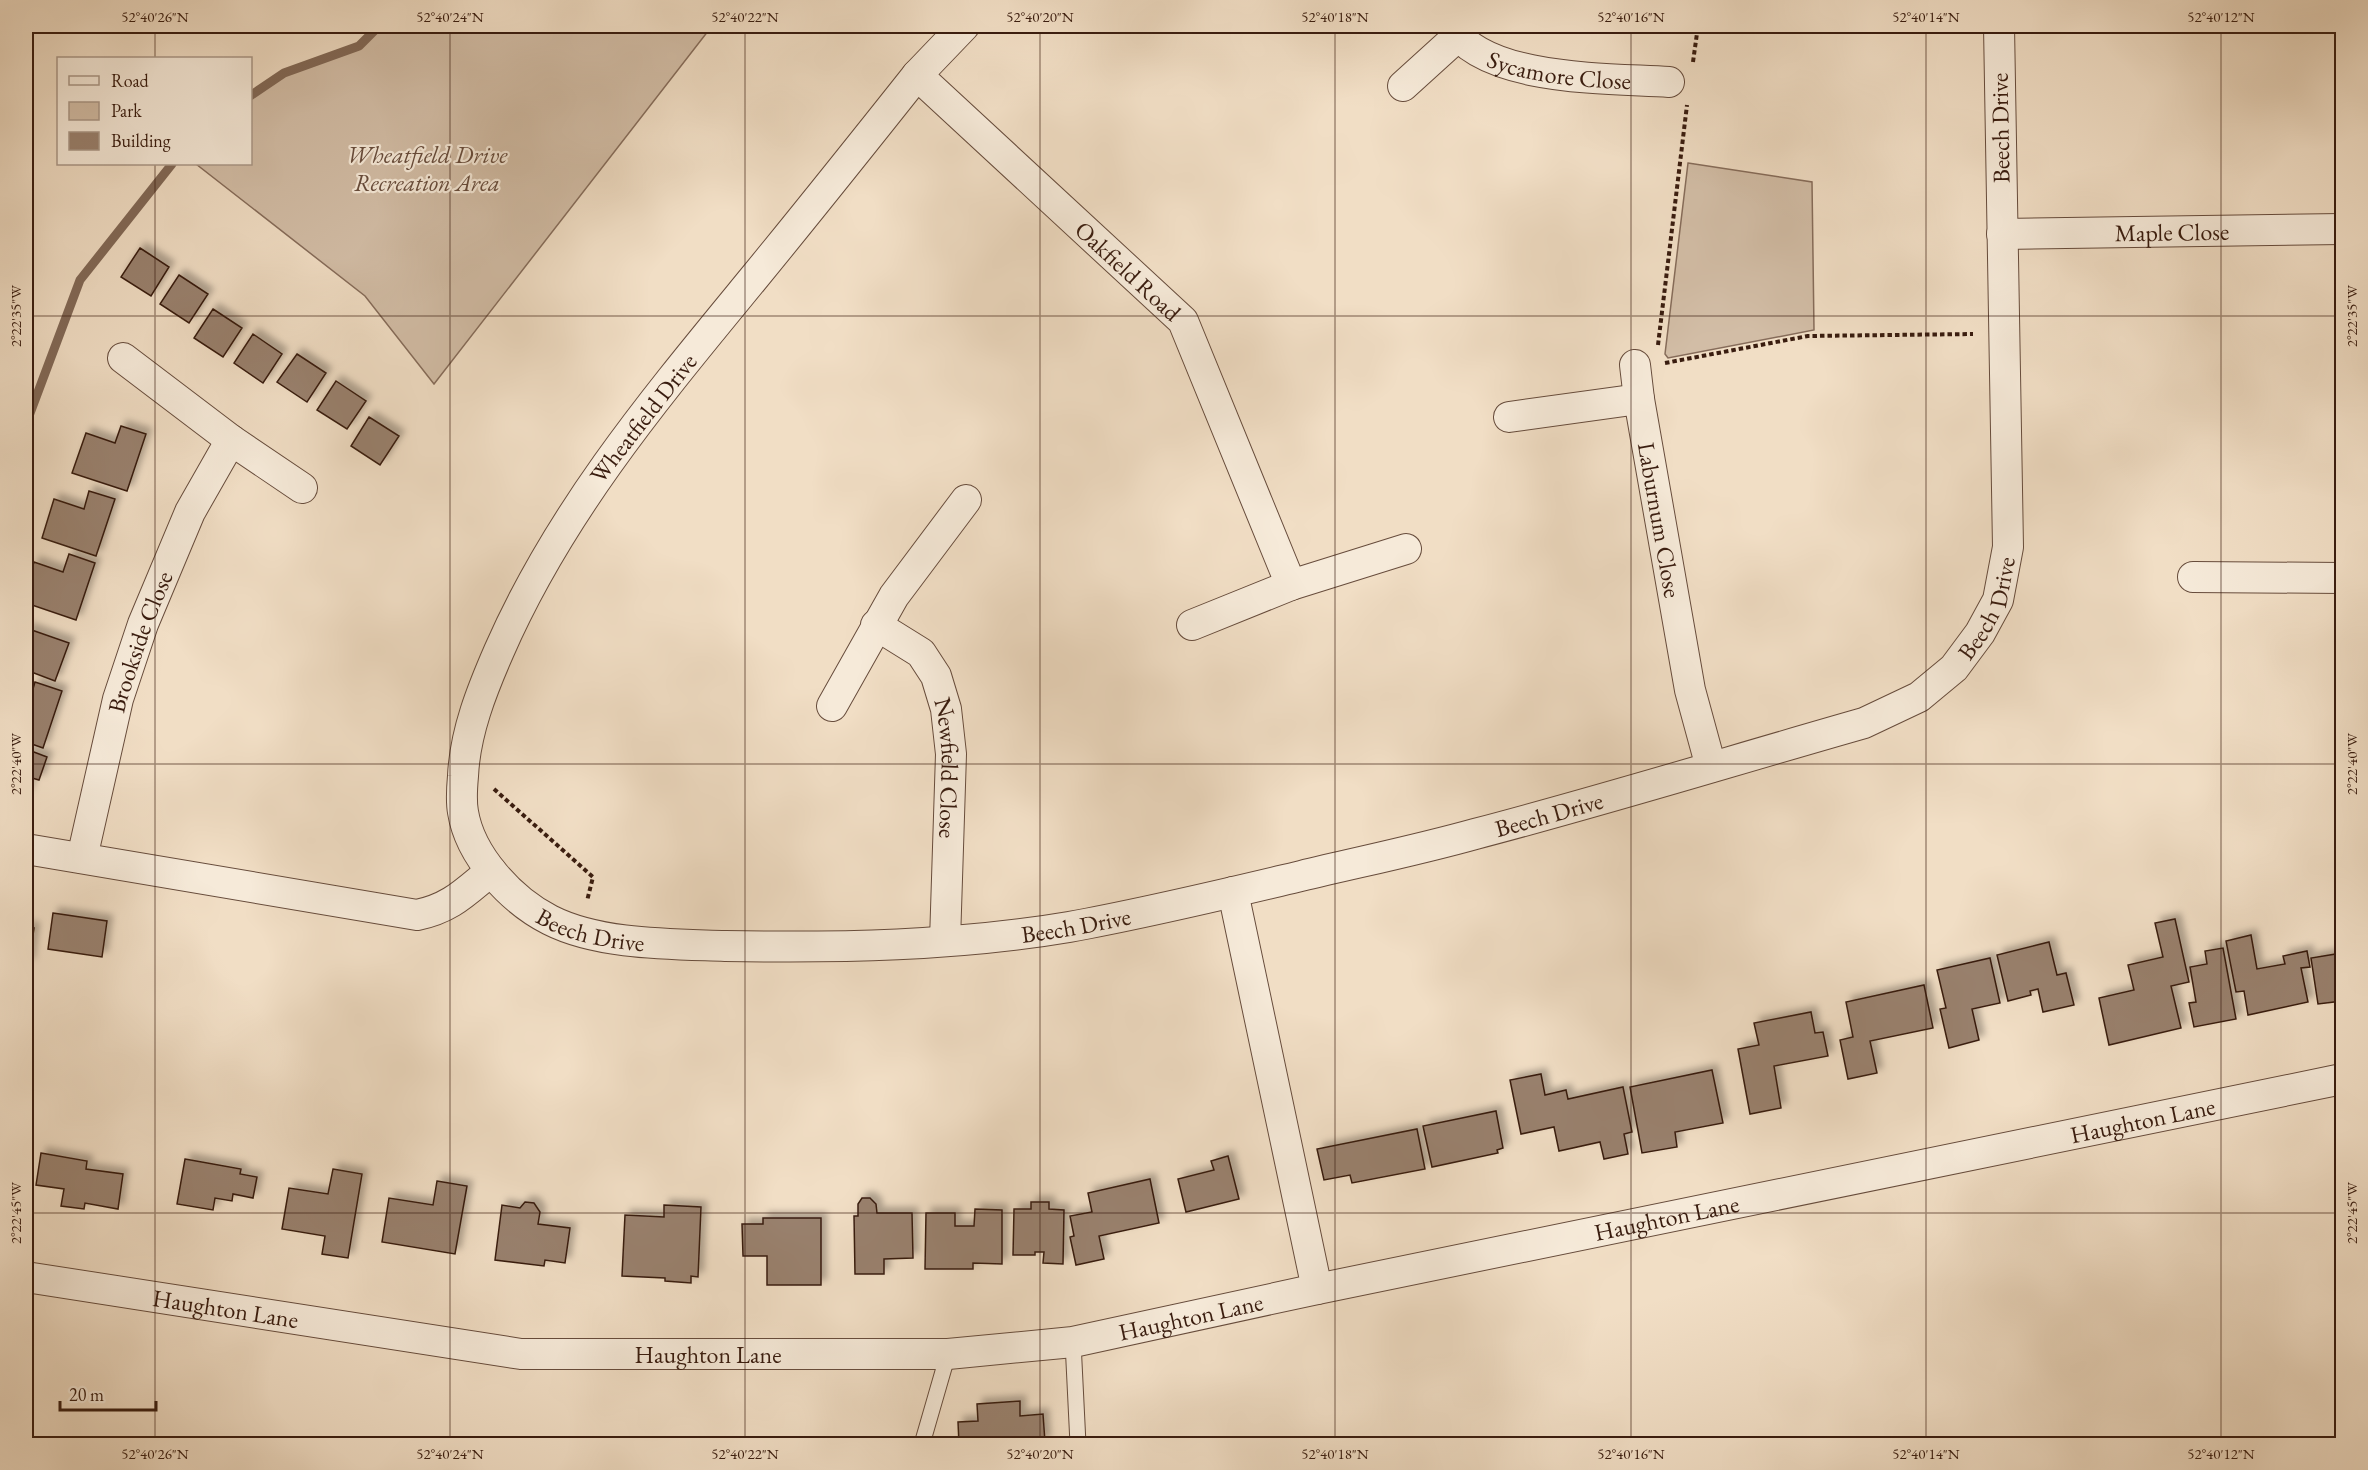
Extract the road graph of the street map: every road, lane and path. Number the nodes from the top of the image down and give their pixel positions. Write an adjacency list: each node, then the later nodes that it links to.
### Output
1 (964, 26): 5 (street, Wheatfield Drive)
2 (1698, 26): 6 (path)
3 (1999, 26): 9 (street, Beech Drive)
4 (1454, 31): 6 (street, Sycamore Close); 7 (street, Sycamore Close)
5 (917, 75): 21 (street, Oakfield Road); 25 (street, Wheatfield Drive)
6 (1683, 85): 12 (path)
7 (1403, 86)
8 (2343, 229): 9 (street, Maple Close)
9 (2002, 234): 10 (street, Beech Drive)
10 (2004, 333): 12 (path); 26 (street, Beech Drive)
11 (123, 358): 15 (street)
12 (1645, 365): 13 (street, Laburnum Close)
13 (1639, 399): 14 (street); 26 (street, Laburnum Close)
14 (1509, 417)
15 (231, 440): 16 (street); 28 (street, Brookside Close)
16 (302, 488)
17 (966, 500): 22 (street)
18 (1406, 549): 21 (street)
19 (2193, 577): 20 (street)
20 (2343, 578)
21 (1291, 585): 23 (street)
22 (876, 625): 24 (street); 32 (street, Newfield Close)
23 (1192, 625)
24 (832, 706)
25 (465, 762): 29 (street, Wheatfield Drive); 31 (path)
26 (1711, 767): 30 (street, Beech Drive)
27 (26, 849): 28 (street)
28 (82, 858): 29 (street)
29 (491, 871): 31 (street, Beech Drive)
30 (1233, 892): 32 (street, Beech Drive); 35 (street)
31 (579, 931): 32 (street, Beech Drive)
32 (945, 941)
33 (2343, 1079): 35 (street, Haughton Lane)
34 (26, 1277): 37 (street, Haughton Lane)
35 (1317, 1289): 36 (street, Haughton Lane)
36 (1073, 1342): 37 (street, Haughton Lane); 39 (lane)
37 (948, 1354): 38 (lane)
38 (922, 1444)
39 (1078, 1444)

